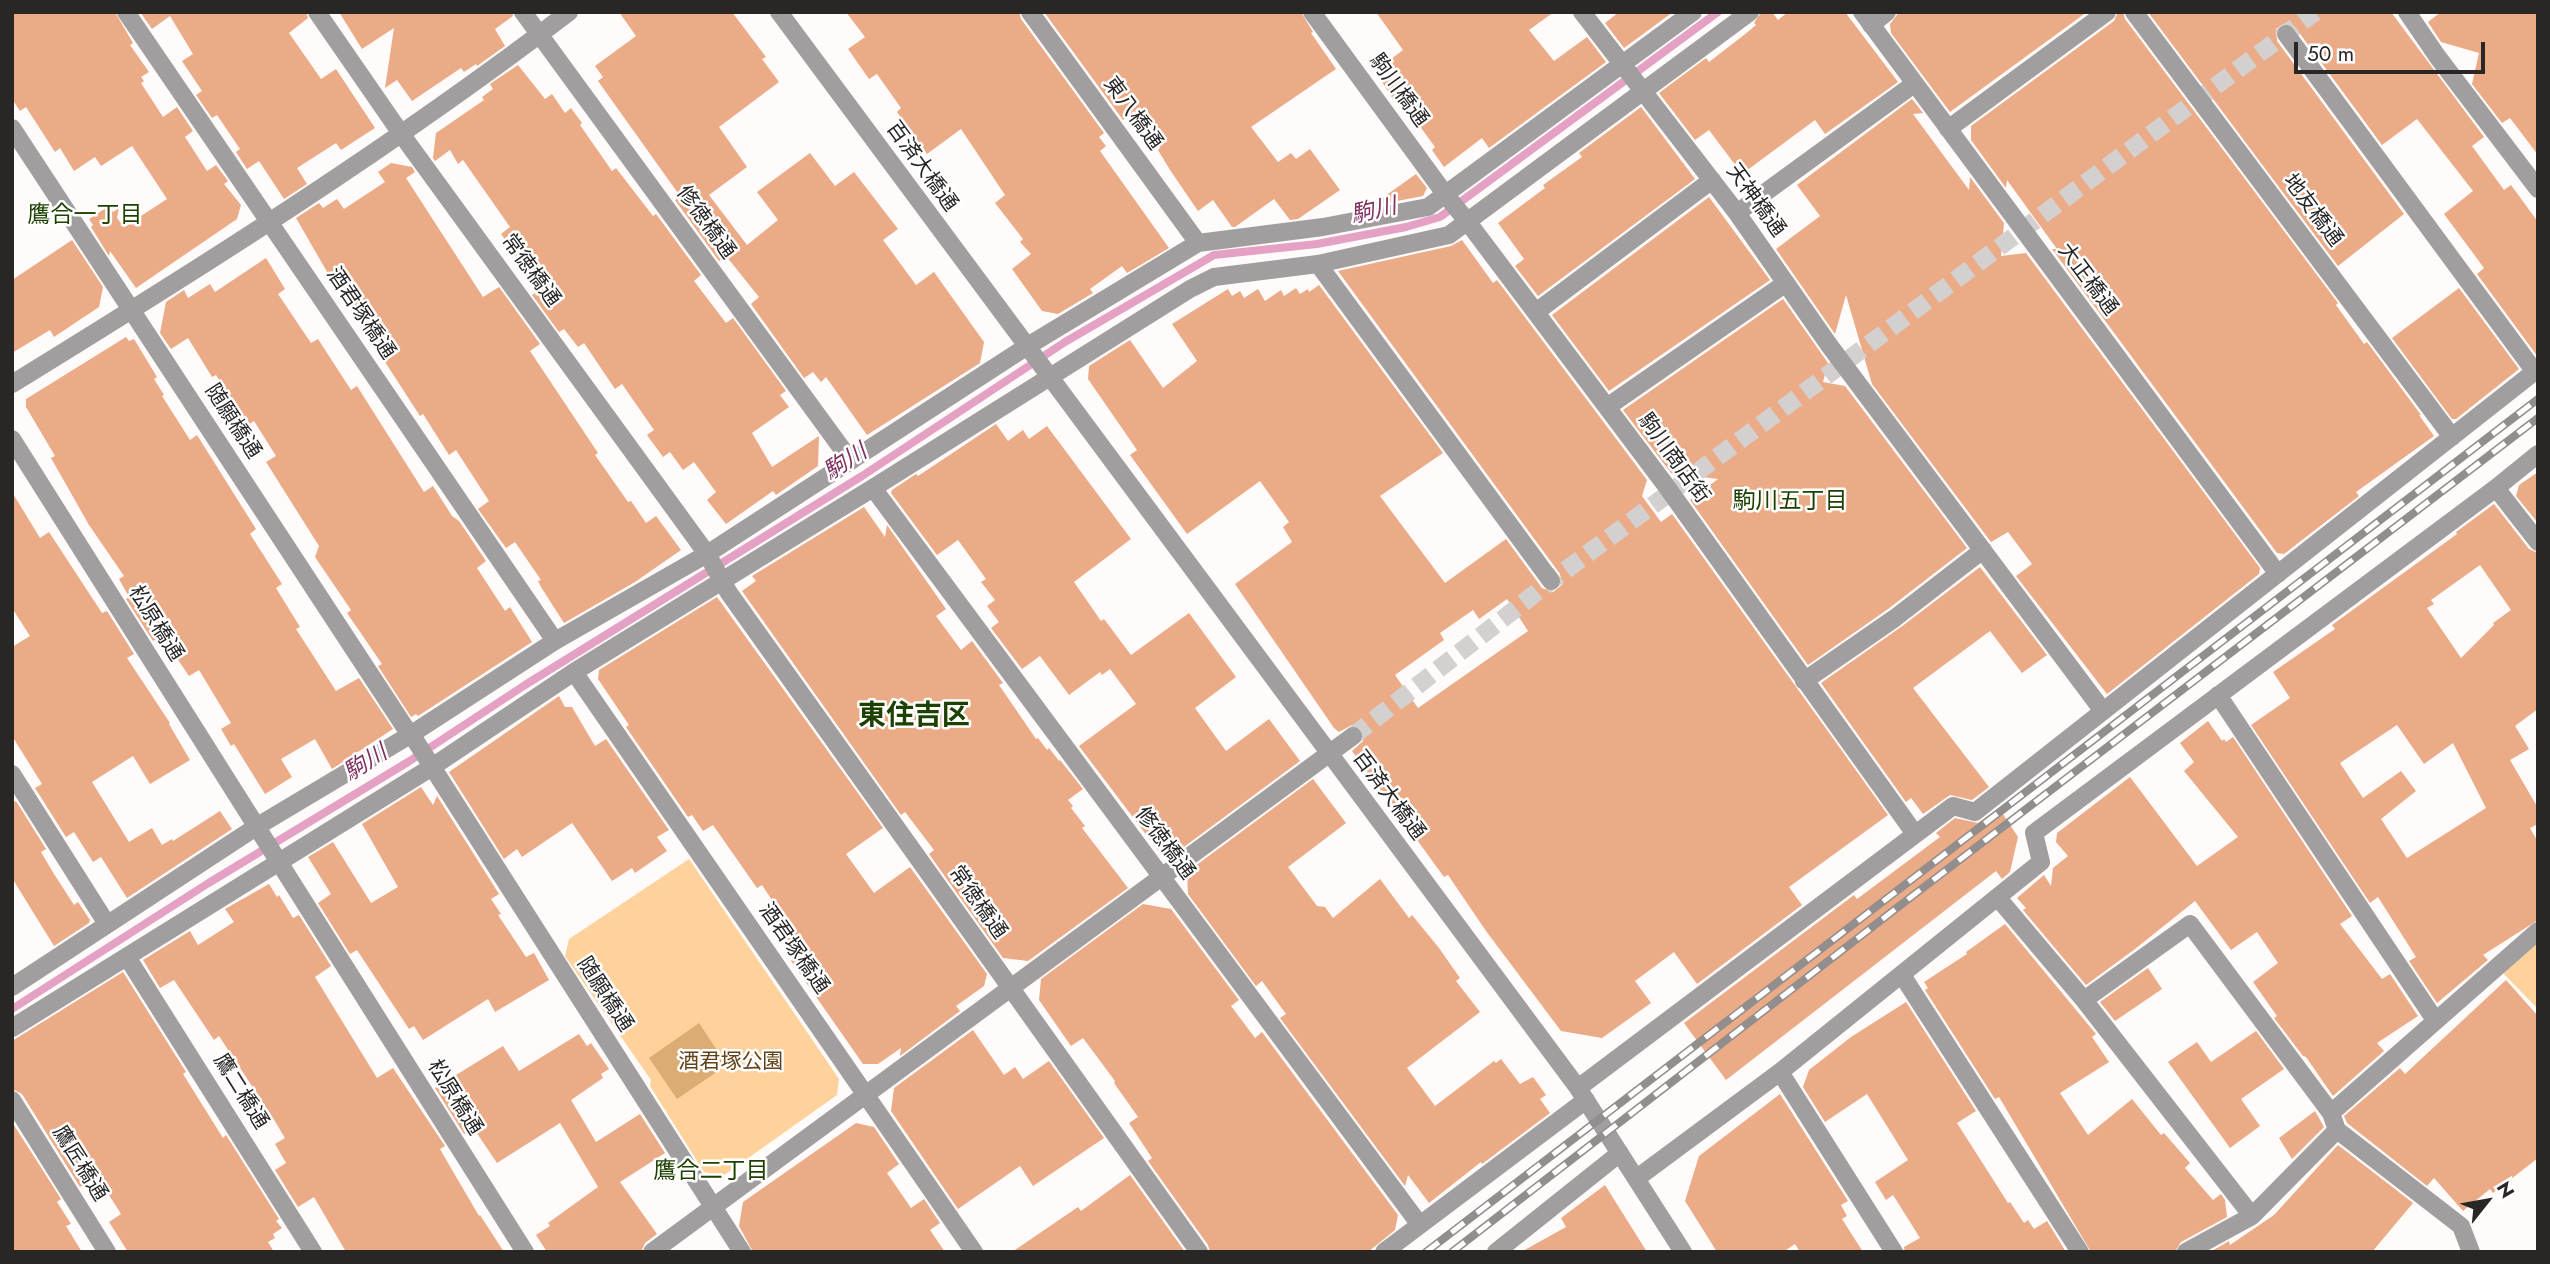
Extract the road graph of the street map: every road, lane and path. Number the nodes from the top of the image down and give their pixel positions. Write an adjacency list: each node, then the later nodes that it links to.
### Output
1 (126, 12): 29 (street, 酒君塚橋通)
2 (317, 12): 23 (street, 常徳橋通)
3 (523, 12): 17 (street, 修徳橋通)
4 (569, 12): 17 (street)
5 (779, 12): 35 (street, 百済大橋通)
6 (1030, 12): 30 (street, 東八橋通)
7 (1312, 12): 26 (street, 駒川橋通)
8 (1582, 12): 18 (street)
9 (1693, 12): 18 (street)
10 (1750, 12): 20 (street)
11 (1887, 12): 15 (street)
12 (2107, 12): 22 (street)
13 (2134, 12): 40 (street, 地友橋通)
14 (2407, 12): 25 (street)
15 (1866, 18): 19 (street, 大正橋通)
16 (2286, 34): 36 (street)
17 (540, 35): 23 (street); 43 (street, 修徳橋通)
18 (1623, 66): 20 (street, 天神橋通); 26 (street)
19 (1914, 83): 22 (street, 大正橋通); 27 (street)
20 (1643, 89): 24 (street, 天神橋通); 28 (street)
21 (12, 128): 33 (street, 随願橋通)
22 (1948, 129): 49 (street, 大正橋通)
23 (402, 135): 29 (street); 48 (street, 常徳橋通)
24 (1712, 180): 27 (street, 天神橋通); 34 (street)
25 (2538, 189)
26 (1446, 195): 28 (street, 駒川橋通); 30 (street)
27 (1737, 213): 32 (street, 天神橋通)
28 (1466, 219): 31 (street); 34 (street, 駒川商店街)
29 (270, 222): 33 (street); 52 (street, 酒君塚橋通)
30 (1198, 243): 35 (street)
31 (1318, 264): 37 (street); 51 (street)
32 (1786, 283): 39 (street); 47 (street, 天神橋通)
33 (132, 310): 38 (street); 58 (street, 随願橋通)
34 (1536, 312): 39 (street, 駒川商店街)
35 (1027, 348): 37 (street, 百済大橋通); 43 (street)
36 (2536, 370): 40 (street)
37 (1047, 376): 44 (street); 59 (street, 百済大橋通)
38 (12, 384)
39 (1607, 407): 54 (street, 駒川商店街)
40 (2452, 437): 49 (street)
41 (12, 439): 62 (street, 松原橋通)
42 (2538, 454): 45 (street)
43 (851, 461): 48 (street)
44 (873, 488): 50 (street); 65 (street, 修徳橋通)
45 (2496, 488): 46 (street); 55 (street)
46 (2538, 542)
47 (1983, 550): 54 (street); 56 (street, 天神橋通)
48 (707, 554): 50 (street, 常徳橋通); 52 (street)
49 (2278, 574): 56 (street)
50 (722, 580): 53 (street); 72 (street, 常徳橋通)
51 (1551, 581)
52 (555, 641): 58 (street)
53 (574, 672): 60 (street); 78 (street, 酒君塚橋通)
54 (1804, 681): 63 (street, 駒川商店街)
55 (2218, 695): 66 (street); 74 (street)
56 (2103, 711): 63 (street)
57 (1353, 736): 59 (street)
58 (413, 737): 60 (street, 随願橋通); 62 (street)
59 (1328, 755): 65 (street); 77 (street, 百済大橋通)
60 (430, 764): 64 (street); 83 (street, 随願橋通)
61 (12, 774): 67 (street)
62 (257, 830): 64 (street, 松原橋通); 67 (street)
63 (1915, 834): 77 (street)
64 (278, 863): 69 (street); 88 (street, 松原橋通)
65 (1161, 878): 72 (street); 85 (street, 修徳橋通)
66 (1998, 898): 70 (street); 73 (street)
67 (107, 924): 71 (street)
68 (2538, 931): 74 (street)
69 (127, 957): 75 (street); 87 (street, 鷹二橋通)
70 (1902, 975): 76 (street); 97 (street)
71 (12, 986)
72 (1010, 990): 78 (street); 92 (street, 常徳橋通)
73 (2084, 1000): 80 (street); 84 (street)
74 (2435, 1020): 80 (street)
75 (12, 1028)
76 (1780, 1072): 82 (street); 96 (street)
77 (1582, 1094): 81 (street, 百済大橋通); 85 (street)
78 (867, 1095): 83 (street); 91 (street, 酒君塚橋通)
79 (12, 1100): 86 (street, 鷹匠橋通)
80 (2334, 1121): 84 (street); 99 (street)
81 (1620, 1153): 82 (street, 百済大橋通); 94 (street)
82 (1637, 1178): 95 (street, 百済大橋通)
83 (712, 1207): 89 (street); 90 (street, 随願橋通)
84 (2252, 1216): 98 (street)
85 (1420, 1225): 93 (street)
86 (107, 1252)
87 (313, 1252)
88 (525, 1252)
89 (652, 1252)
90 (742, 1252)
91 (974, 1252)
92 (1199, 1252)
93 (1384, 1252)
94 (1496, 1252)
95 (1683, 1252)
96 (1894, 1252)
97 (2080, 1252)
98 (2186, 1252)
99 (2471, 1252)

